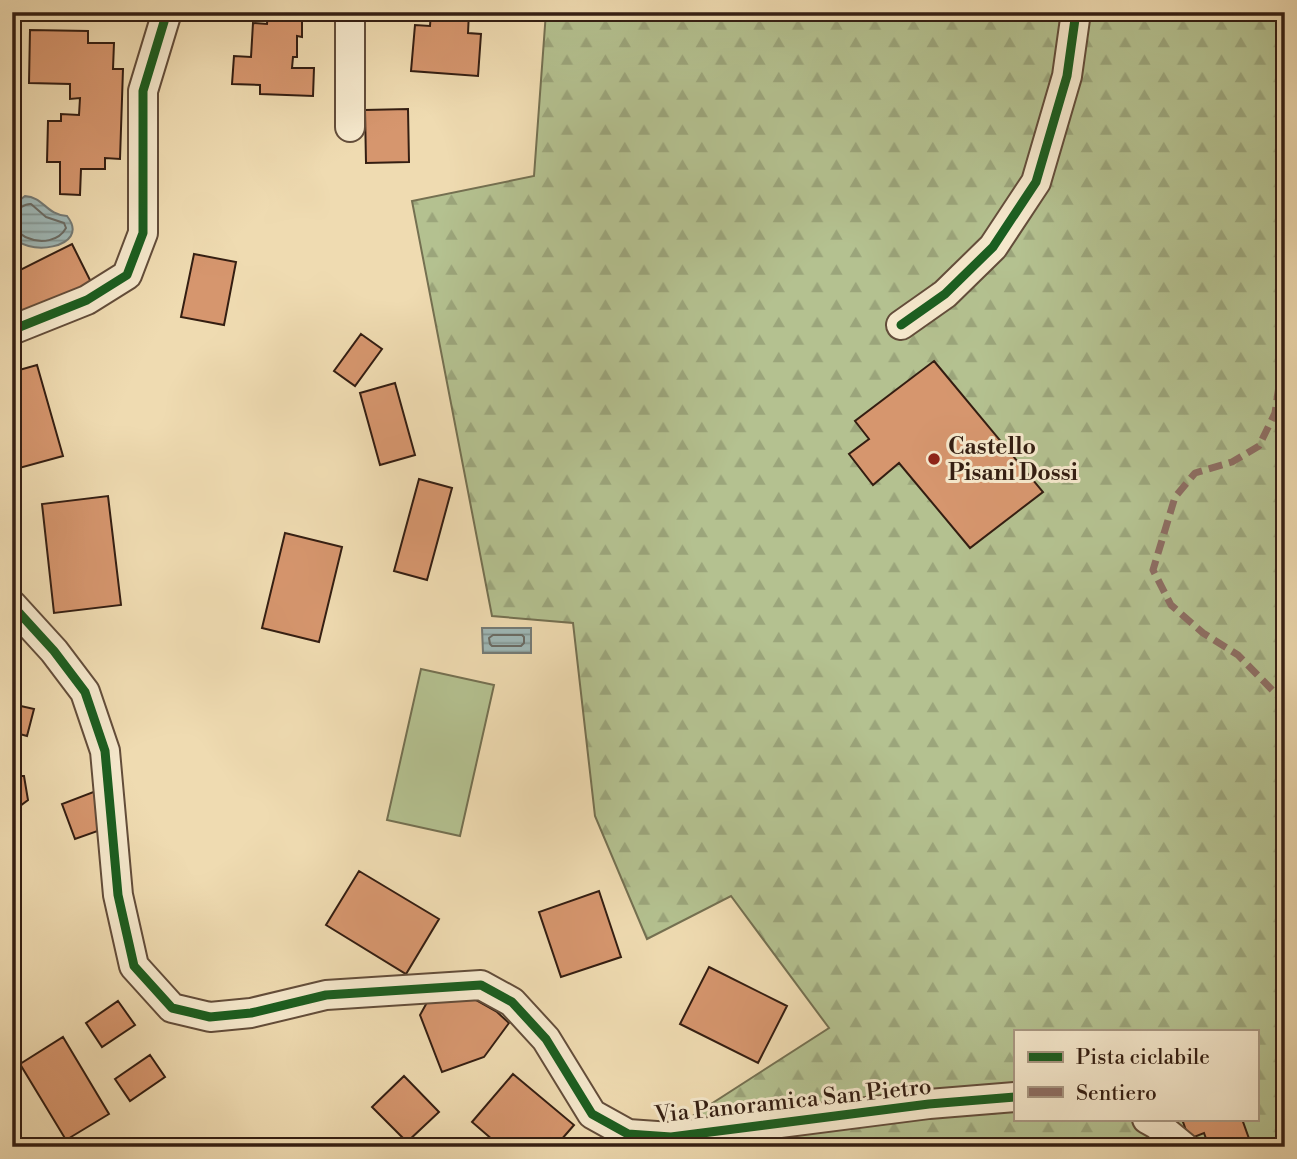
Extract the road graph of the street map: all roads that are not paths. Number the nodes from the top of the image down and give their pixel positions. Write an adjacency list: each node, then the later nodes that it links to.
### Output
1 (167, 12): 6 (street)
2 (350, 12): 4 (street)
3 (1076, 12): 5 (street)
4 (350, 127)
5 (901, 325)
6 (12, 330)
7 (12, 605): 8 (street, Via Panoramica San Pietro)
8 (1014, 1097)
9 (1149, 1120): 10 (street)
10 (1184, 1147)

